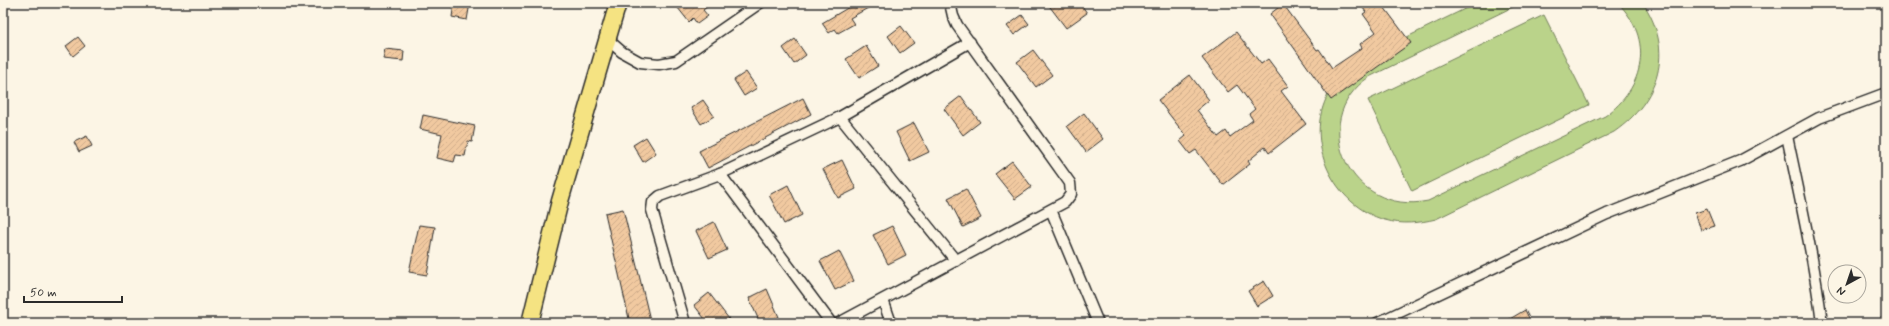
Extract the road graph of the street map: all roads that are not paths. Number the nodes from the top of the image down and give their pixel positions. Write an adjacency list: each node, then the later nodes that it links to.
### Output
1 (618, 3): 4 (main road)
2 (760, 3): 4 (street)
3 (950, 3): 5 (street)
4 (607, 39): 13 (main road)
5 (970, 42): 7 (street); 10 (street)
6 (1886, 93): 8 (street)
7 (840, 117): 9 (street); 11 (street)
8 (1787, 136): 19 (street); 20 (street)
9 (720, 174): 14 (street); 15 (street)
10 (1051, 210): 11 (street); 18 (street)
11 (956, 261): 12 (street)
12 (883, 300): 16 (street); 17 (street)
13 (530, 323)
14 (685, 323)
15 (832, 323)
16 (839, 323)
17 (891, 323)
18 (1098, 323)
19 (1377, 323)
20 (1822, 323)

